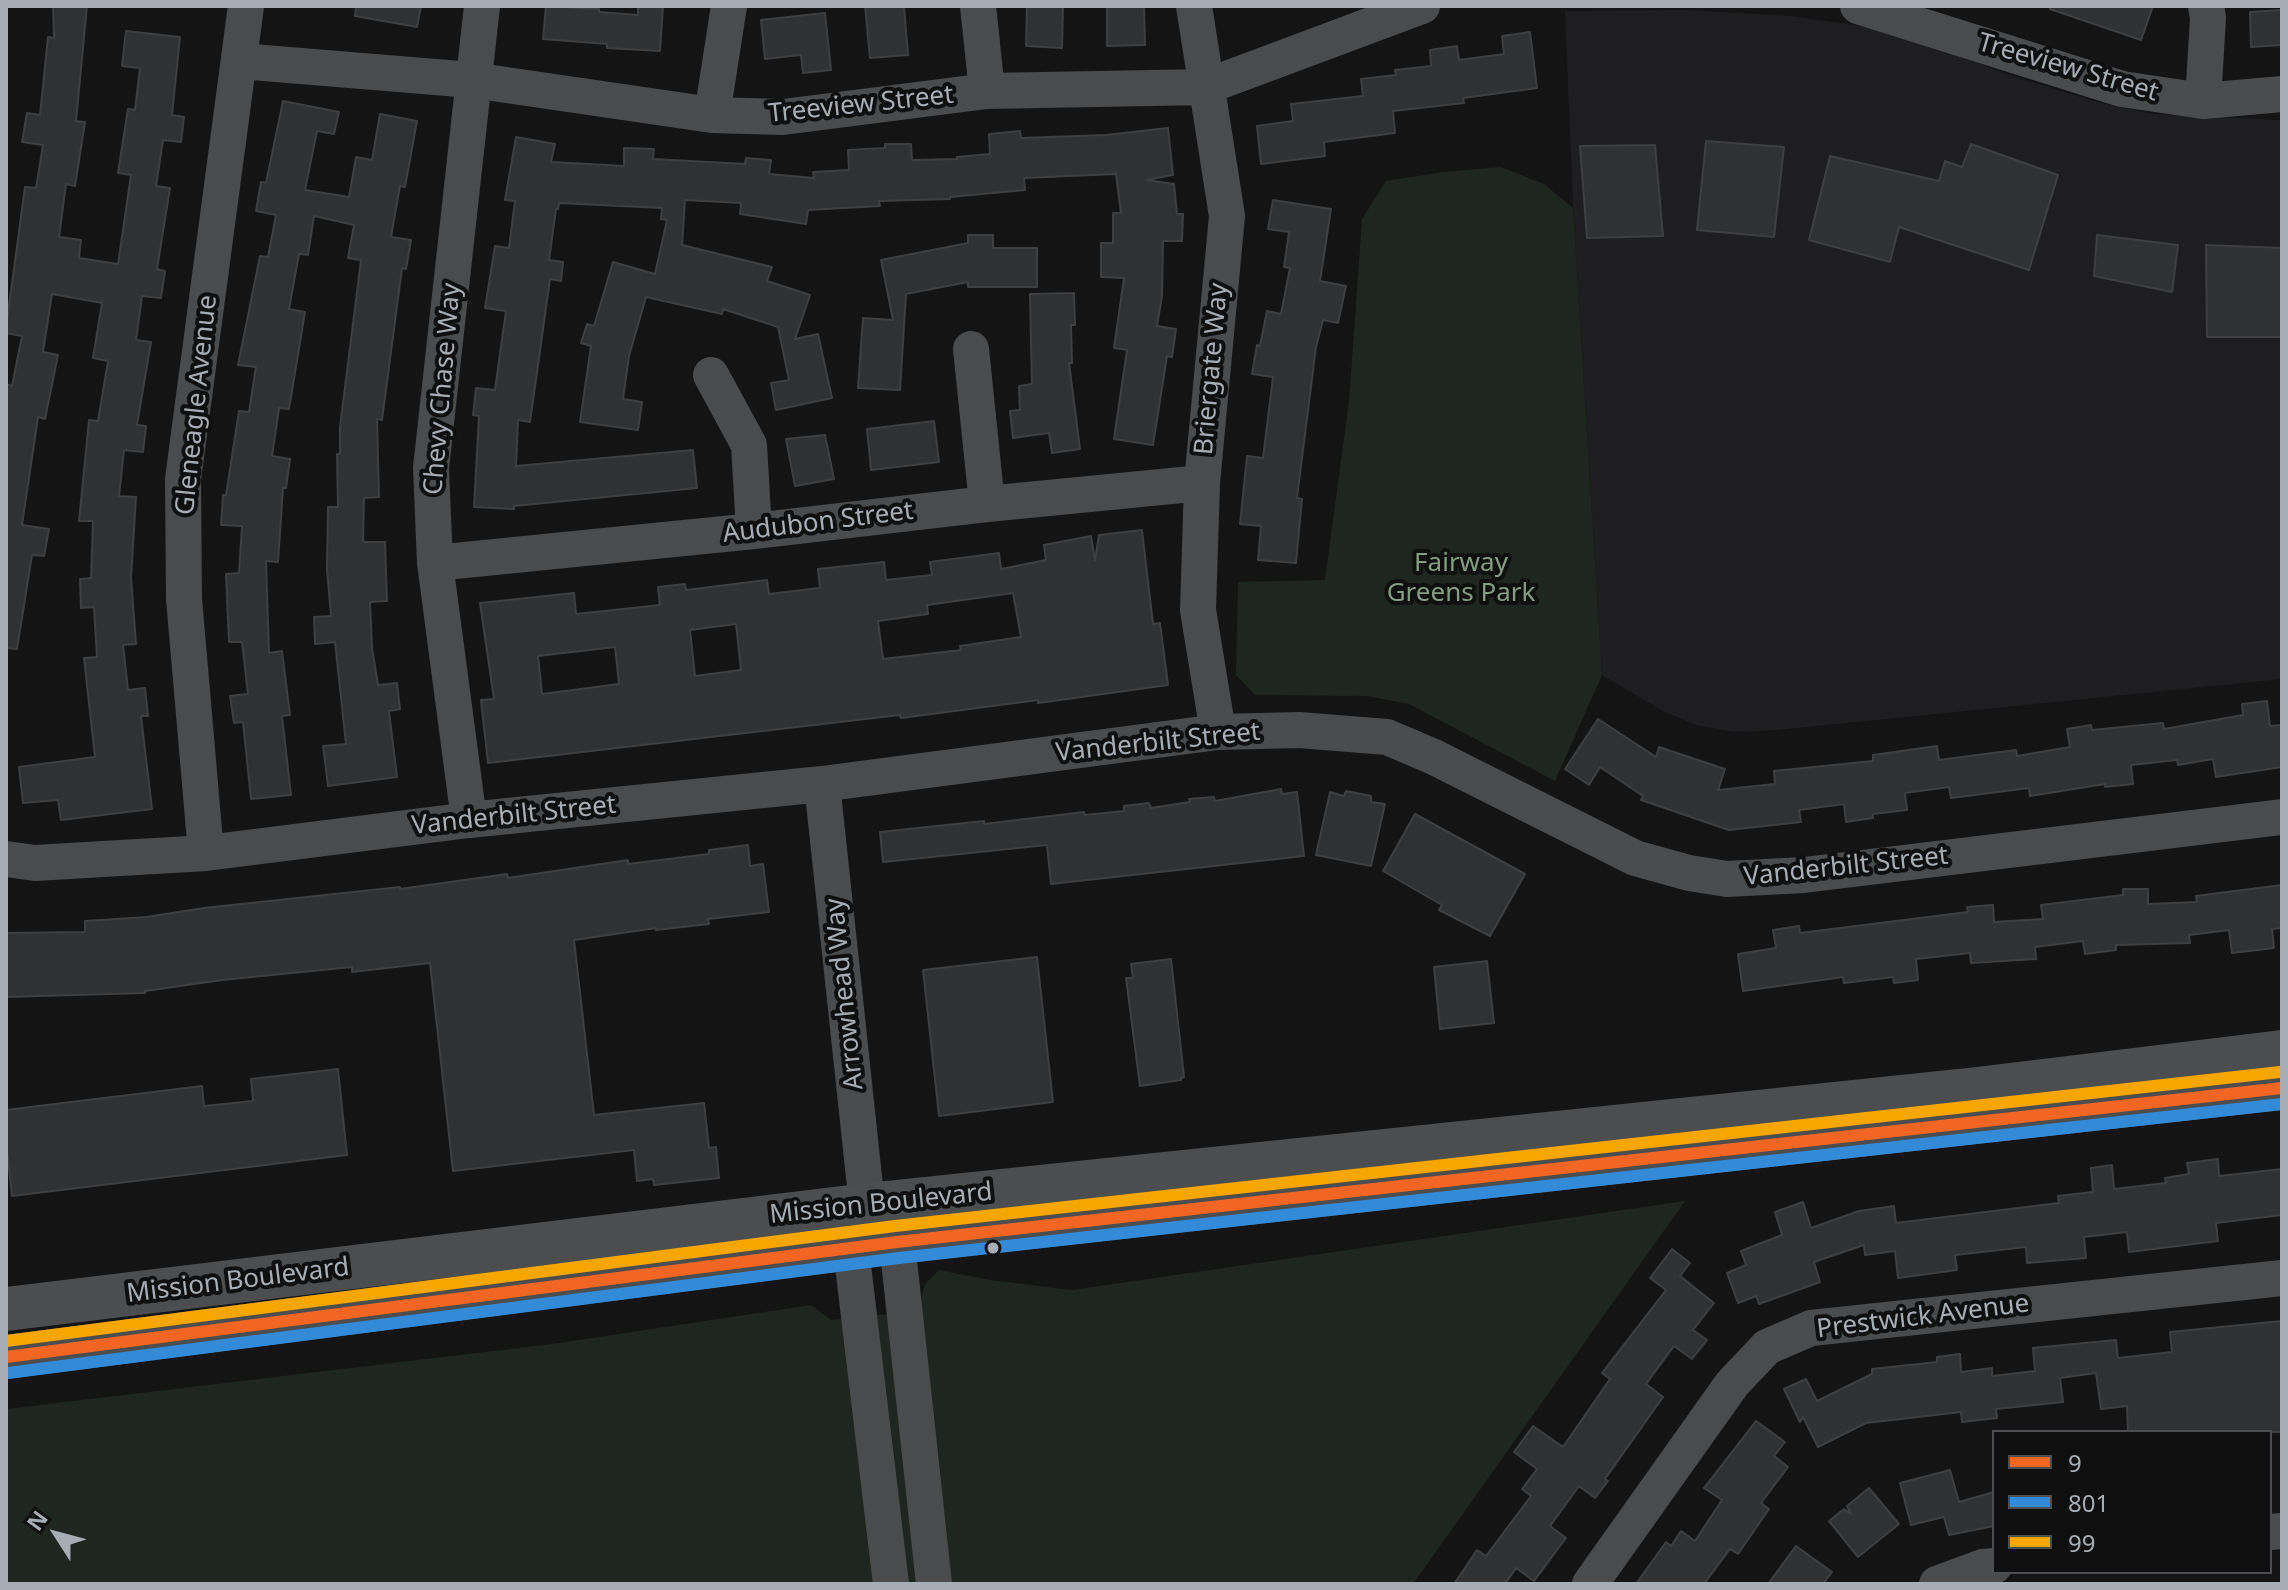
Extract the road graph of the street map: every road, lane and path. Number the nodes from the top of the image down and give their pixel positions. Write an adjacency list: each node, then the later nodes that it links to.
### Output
1 (246, 6): 9 (street, Gleneagle Avenue)
2 (482, 6): 10 (street, Chevy Chase Way)
3 (729, 6): 15 (street)
4 (978, 6): 12 (street)
5 (1194, 6): 11 (street, Briergate Way)
6 (1422, 6): 11 (street, Treeview Street)
7 (1858, 6): 14 (street, Treeview Street)
8 (2206, 6): 14 (street)
9 (240, 61): 10 (street, Treeview Street); 26 (street, Gleneagle Avenue)
10 (472, 80): 15 (street, Treeview Street); 21 (street, Chevy Chase Way)
11 (1205, 87): 12 (street, Treeview Street); 18 (street, Briergate Way)
12 (987, 91): 15 (street, Treeview Street)
13 (2282, 94): 14 (street, Treeview Street)
14 (2203, 101)
15 (712, 115)
16 (971, 349): 19 (street)
17 (711, 375): 20 (street)
18 (1202, 483): 19 (street, Audubon Street); 22 (street, Briergate Way)
19 (987, 504): 20 (street, Audubon Street)
20 (754, 531): 21 (street, Audubon Street)
21 (435, 563): 25 (street, Chevy Chase Way)
22 (1218, 732): 23 (street, Vanderbilt Street); 24 (street, Vanderbilt Street)
23 (822, 784): 25 (street, Vanderbilt Street); 30 (street, Arrowhead Way)
24 (2282, 817)
25 (469, 820): 26 (street, Vanderbilt Street)
26 (206, 853): 27 (street, Vanderbilt Street)
27 (6, 859)
28 (2282, 1052): 30 (main road, Mission Boulevard)
29 (2282, 1088): 31 (main road, Mission Boulevard)
30 (867, 1205): 31 (street); 32 (street, Arrowhead Way); 34 (main road, Mission Boulevard)
31 (897, 1242): 32 (main road, Mission Boulevard); 38 (street)
32 (851, 1249): 35 (main road, Mission Boulevard); 37 (street, Arrowhead Way)
33 (2282, 1278): 39 (street, Prestwick Avenue)
34 (6, 1309)
35 (6, 1357)
36 (1992, 1566): 40 (street)
37 (891, 1584)
38 (934, 1584)
39 (1590, 1584)
40 (1937, 1584)

